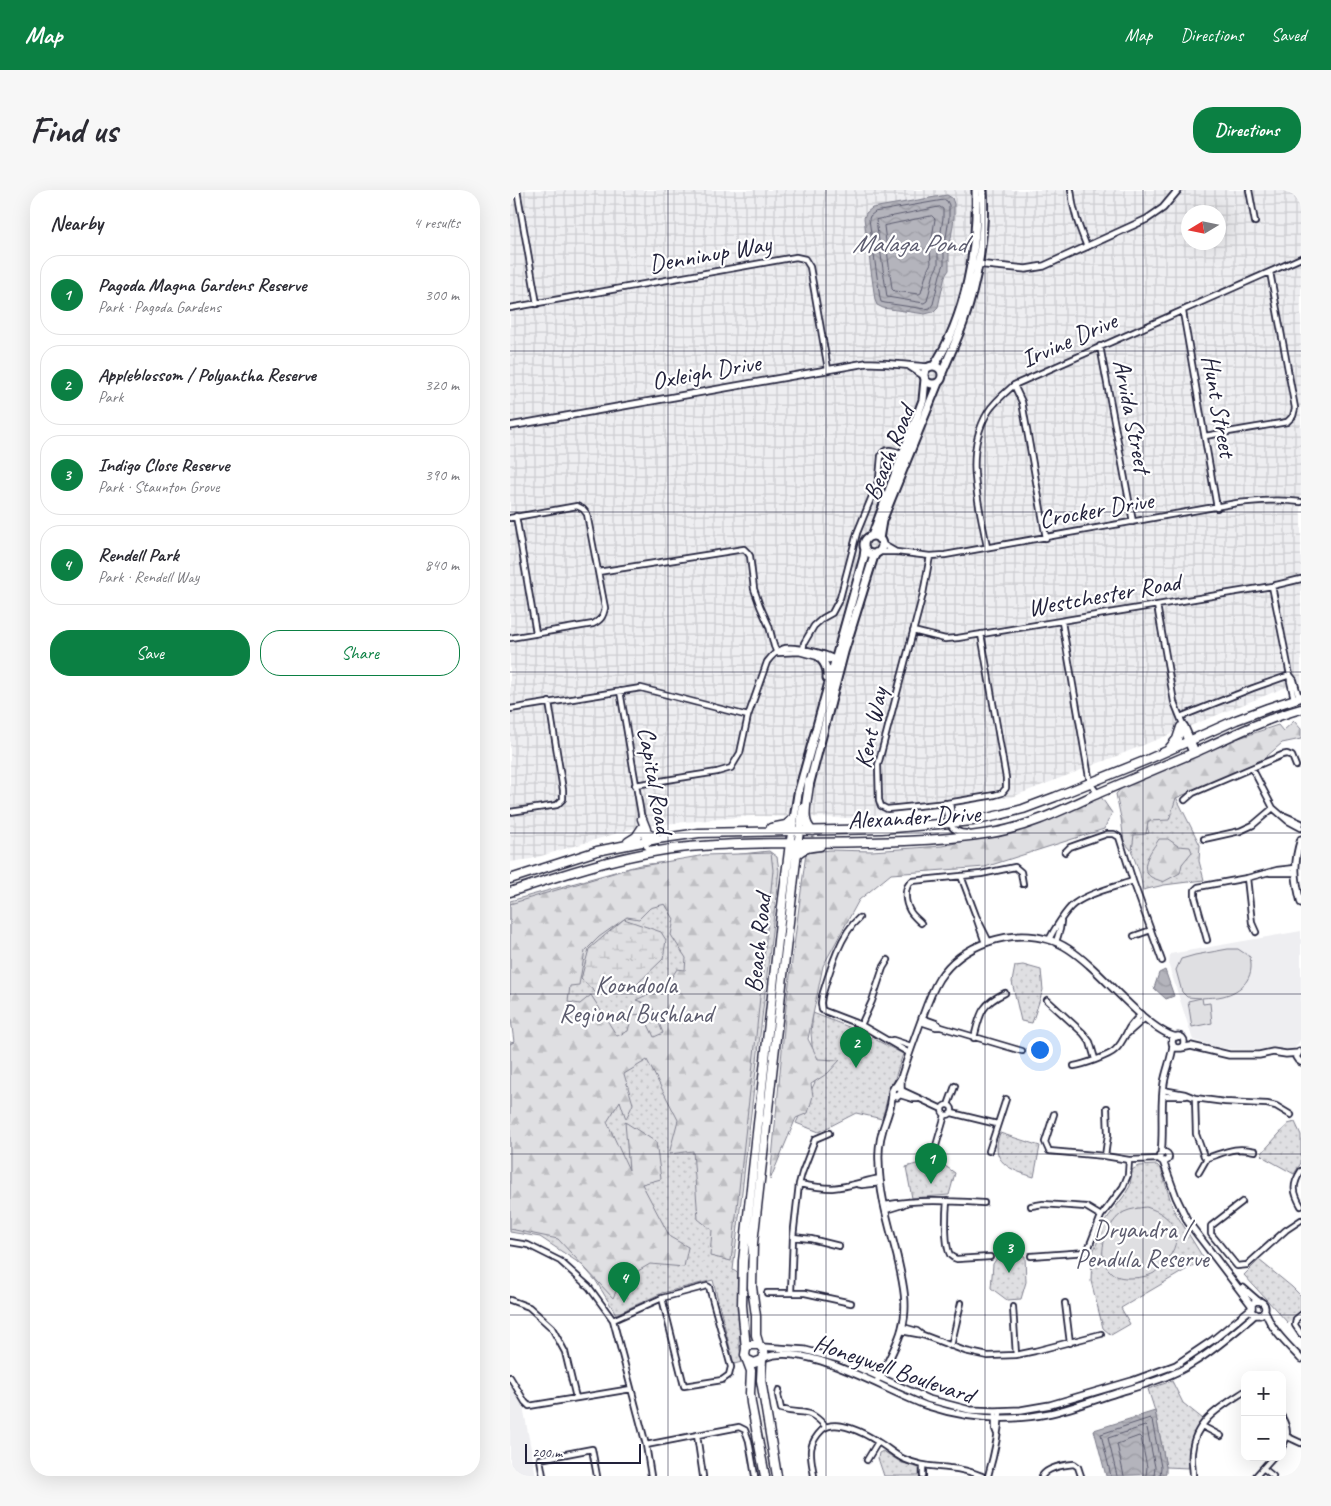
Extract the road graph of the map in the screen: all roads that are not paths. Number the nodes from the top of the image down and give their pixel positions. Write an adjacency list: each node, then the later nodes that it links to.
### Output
1 (517, 190): 12 (street)
2 (976, 190): 10 (main road)
3 (983, 190): 10 (main road)
4 (1071, 190): 8 (street)
5 (1178, 190): 8 (street)
6 (1249, 190): 7 (street)
7 (1255, 222)
8 (1087, 247): 10 (street)
9 (1301, 258): 11 (street, Irvine Drive)
10 (974, 264): 17 (main road); 19 (main road)
11 (1270, 272): 14 (street, Irvine Drive); 24 (street)
12 (537, 304): 13 (street, Denninup Way); 18 (street, Denninup Way)
13 (510, 308)
14 (1183, 312): 15 (street, Irvine Drive); 24 (street, Hunt Street)
15 (1100, 346): 22 (street, Irvine Drive); 30 (street, Arvida Street)
16 (909, 366): 17 (street, Oxleigh Drive); 18 (street, Oxleigh Drive); 20 (street, Oxleigh Drive)
17 (931, 367): 19 (main road); 20 (main road)
18 (828, 369): 23 (street, Oxleigh Drive)
19 (942, 373): 21 (main road)
20 (924, 377): 21 (main road); 25 (main road, Beach Road)
21 (938, 383): 32 (main road, Beach Road)
22 (1014, 385): 31 (street); 33 (street, Irvine Drive)
23 (510, 426)
24 (1205, 436): 27 (street, Hunt Street)
25 (903, 454): 32 (main road, Beach Road); 48 (street)
26 (1301, 502): 27 (street, Crocker Drive)
27 (1217, 508): 30 (street, Crocker Drive)
28 (516, 516): 29 (street); 38 (street); 44 (street)
29 (510, 518)
30 (1133, 522): 31 (street, Crocker Drive)
31 (1046, 538): 33 (street, Crocker Drive)
32 (878, 540): 34 (main road, Beach Road); 35 (street, Crocker Drive); 36 (main road, Beach Road)
33 (986, 547): 37 (street, Crocker Drive)
34 (865, 549): 36 (main road); 51 (main road, Beach Road)
35 (897, 552): 36 (street, Crocker Drive); 37 (street, Crocker Drive)
36 (878, 553): 49 (main road, Beach Road)
37 (930, 556): 43 (street, Kent Way)
38 (598, 572): 44 (street); 47 (street)
39 (1301, 579): 40 (street, Westchester Road)
40 (1272, 586): 41 (street, Westchester Road); 53 (street)
41 (1158, 605): 42 (street, Westchester Road); 61 (street)
42 (1062, 622): 45 (street, Westchester Road); 70 (street)
43 (913, 631): 45 (street, Westchester Road); 74 (street, Kent Way)
44 (536, 633): 46 (street)
45 (981, 634): 74 (street, Kent Way)
46 (510, 638)
47 (777, 652): 48 (street); 60 (street)
48 (805, 652): 50 (street); 51 (street)
49 (844, 652): 51 (street); 52 (main road, Beach Road)
50 (820, 658): 51 (street); 55 (main road)
51 (835, 659): 52 (street); 55 (main road, Beach Road)
52 (840, 669): 62 (main road, Beach Road)
53 (1290, 675): 56 (street); 61 (street)
54 (620, 691): 57 (street); 60 (street); 71 (street, Capital Road)
55 (825, 694): 66 (main road, Beach Road)
56 (1298, 698): 63 (main road, Alexander Drive)
57 (549, 702): 58 (street); 76 (street)
58 (510, 708)
59 (1301, 709): 65 (main road, Alexander Drive)
60 (748, 716): 71 (street)
61 (1181, 722): 63 (street); 64 (main road)
62 (822, 736): 66 (main road); 69 (main road, Beach Road)
63 (1189, 741): 64 (main road, Alexander Drive); 65 (street)
64 (1167, 751): 70 (main road, Alexander Drive)
65 (1194, 752): 72 (main road, Alexander Drive)
66 (809, 756): 79 (main road, Beach Road)
67 (1296, 766): 68 (street)
68 (1252, 768): 73 (street); 75 (street)
69 (809, 782): 86 (main road, Beach Road); 87 (main road)
70 (1090, 783): 72 (street); 80 (main road, Alexander Drive)
71 (635, 785): 78 (street, Capital Road)
72 (1098, 794): 88 (main road, Alexander Drive)
73 (1186, 800)
74 (947, 803): 80 (street); 82 (street)
75 (1272, 808): 77 (street); 90 (street)
76 (510, 812)
77 (1283, 816): 81 (street); 84 (street)
78 (642, 819): 83 (street, Capital Road); 89 (main road)
79 (793, 819): 85 (main road); 86 (main road, Beach Road)
80 (960, 823): 82 (main road, Alexander Drive)
81 (1301, 823)
82 (949, 824): 87 (main road, Alexander Drive); 88 (street)
83 (642, 828): 92 (street, Capital Road); 96 (main road)
84 (1301, 828)
85 (742, 831): 86 (main road, Alexander Drive); 89 (main road, Alexander Drive)
86 (795, 831): 87 (main road, Alexander Drive); 93 (main road, Beach Road)
87 (812, 831)
88 (990, 833): 94 (main road, Alexander Drive)
89 (657, 839): 92 (main road, Alexander Drive)
90 (1204, 839)
91 (1301, 839): 100 (street)
92 (644, 841): 96 (main road, Alexander Drive); 97 (street, Capital Road)
93 (794, 842): 94 (main road, Alexander Drive); 95 (main road, Alexander Drive); 99 (main road, Beach Road); 107 (main road, Beach Road)
94 (852, 842): 99 (main road)
95 (776, 843): 97 (main road, Alexander Drive); 107 (main road)
96 (619, 846): 102 (main road, Alexander Drive)
97 (675, 849): 106 (main road, Alexander Drive)
98 (1065, 852): 104 (street)
99 (796, 856): 193 (main road, Beach Road)
100 (1295, 870): 103 (street); 108 (street)
101 (961, 876): 105 (street); 110 (street); 116 (street)
102 (510, 878)
103 (1247, 878): 112 (street); 114 (street)
104 (1133, 881): 111 (street); 115 (street)
105 (1023, 884)
106 (510, 892)
107 (783, 893): 196 (main road, Beach Road)
108 (1301, 903)
109 (859, 918): 123 (street)
110 (921, 923)
111 (1150, 930): 113 (street); 118 (street)
112 (1256, 932)
113 (1134, 936)
114 (1207, 940)
115 (1052, 941): 116 (street); 121 (street)
116 (987, 942): 122 (street)
117 (888, 960): 123 (street)
118 (1162, 961)
119 (1005, 993): 126 (street)
120 (1047, 1000): 135 (street)
121 (1143, 1016): 124 (street); 135 (street)
122 (921, 1020): 126 (street); 131 (street)
123 (861, 1025): 131 (street)
124 (1167, 1035): 125 (street); 128 (street)
125 (1176, 1037): 127 (street); 128 (street)
126 (974, 1038): 132 (street)
127 (1184, 1040): 129 (street); 130 (street)
128 (1172, 1044): 130 (street); 134 (street)
129 (1191, 1046): 130 (street); 133 (street)
130 (1180, 1048): 134 (street)
131 (910, 1049): 138 (street)
132 (1022, 1051)
133 (1299, 1054)
134 (1172, 1055): 139 (street)
135 (1095, 1059): 136 (street)
136 (1074, 1066)
137 (954, 1086): 142 (street)
138 (898, 1092): 144 (street); 160 (street)
139 (1163, 1093): 140 (street); 155 (street)
140 (1195, 1098): 148 (street); 156 (street)
141 (1006, 1099): 149 (street)
142 (948, 1105): 144 (street); 145 (street)
143 (1107, 1108): 154 (street)
144 (942, 1109): 147 (street)
145 (952, 1112): 147 (street); 149 (street)
146 (1054, 1114): 154 (street)
147 (945, 1115): 153 (street)
148 (1291, 1115)
149 (997, 1124): 152 (street)
150 (829, 1133): 161 (street)
151 (1255, 1151): 156 (street)
152 (989, 1152)
153 (933, 1156)
154 (1106, 1156): 157 (street)
155 (1163, 1157): 157 (street); 175 (street)
156 (1207, 1158): 158 (street)
157 (1129, 1160): 168 (street)
158 (1199, 1172)
159 (1301, 1172): 166 (street)
160 (880, 1181): 161 (street); 167 (street)
161 (799, 1184): 170 (street)
162 (947, 1200): 164 (street); 167 (street); 174 (street)
163 (1242, 1202): 169 (street)
164 (984, 1203)
165 (1031, 1206): 168 (street)
166 (1301, 1206)
167 (885, 1207): 188 (street)
168 (1101, 1216): 173 (street)
169 (1301, 1220)
170 (793, 1237): 172 (street); 177 (street)
171 (510, 1242): 187 (street)
172 (839, 1246)
173 (1031, 1256)
174 (990, 1257)
175 (1234, 1281): 180 (street); 185 (street)
176 (766, 1293): 177 (street)
177 (791, 1293): 181 (street)
178 (662, 1298): 178 (street); 187 (street)
179 (510, 1300): 212 (street)
180 (1258, 1301): 185 (street); 185 (street)
181 (851, 1303)
182 (961, 1303): 194 (street)
183 (1065, 1303): 192 (street)
184 (1013, 1307): 198 (street)
185 (1257, 1311): 191 (street, Honeywell Boulevard); 195 (street, Honeywell Boulevard); 200 (street)
186 (1301, 1315): 190 (street)
187 (613, 1320): 208 (street)
188 (902, 1329): 194 (street); 205 (street)
189 (1101, 1334): 192 (street)
190 (1301, 1334)
191 (1213, 1340): 195 (street); 203 (street, Honeywell Boulevard)
192 (1070, 1343): 198 (street)
193 (761, 1346): 196 (main road); 197 (street, Honeywell Boulevard); 199 (main road)
194 (951, 1346): 198 (street)
195 (1218, 1346): 206 (street, Honeywell Boulevard)
196 (746, 1349): 201 (main road)
197 (798, 1349): 202 (street); 205 (street, Honeywell Boulevard)
198 (1016, 1355)
199 (763, 1359): 201 (main road); 202 (street, Honeywell Boulevard); 235 (main road)
200 (1301, 1359)
201 (748, 1360): 234 (main road)
202 (819, 1361): 207 (street, Honeywell Boulevard)
203 (1158, 1372): 206 (street); 210 (street, Honeywell Boulevard)
204 (510, 1377): 212 (street)
205 (881, 1378): 207 (street); 213 (street, Honeywell Boulevard)
206 (1160, 1379): 210 (street, Honeywell Boulevard)
207 (878, 1384): 214 (street, Honeywell Boulevard)
208 (630, 1389): 212 (street); 224 (street)
209 (779, 1390): 216 (street)
210 (1110, 1391): 213 (street, Honeywell Boulevard); 214 (street, Honeywell Boulevard)
211 (1241, 1393): 217 (street)
212 (576, 1398)
213 (998, 1411): 214 (street)
214 (997, 1419): 239 (street)
215 (1286, 1424): 220 (street)
216 (825, 1426): 222 (street); 236 (street)
217 (1202, 1426): 219 (street); 242 (street)
218 (697, 1435): 224 (street); 232 (street); 233 (street)
219 (1221, 1436)
220 (1288, 1437): 221 (street); 223 (street)
221 (1286, 1440)
222 (878, 1442): 225 (street); 227 (street)
223 (1301, 1443)
224 (646, 1445): 231 (street)
225 (867, 1460)
226 (1270, 1461): 228 (street)
227 (923, 1466): 237 (street); 238 (street)
228 (1264, 1468): 243 (street); 244 (street)
229 (542, 1476): 230 (street)
230 (597, 1476)
231 (651, 1476)
232 (704, 1476)
233 (755, 1476)
234 (765, 1476)
235 (777, 1476)
236 (814, 1476)
237 (923, 1476)
238 (982, 1476)
239 (988, 1476)
240 (1042, 1476): 241 (street)
241 (1081, 1476)
242 (1193, 1476)
243 (1256, 1476)
244 (1273, 1476)

